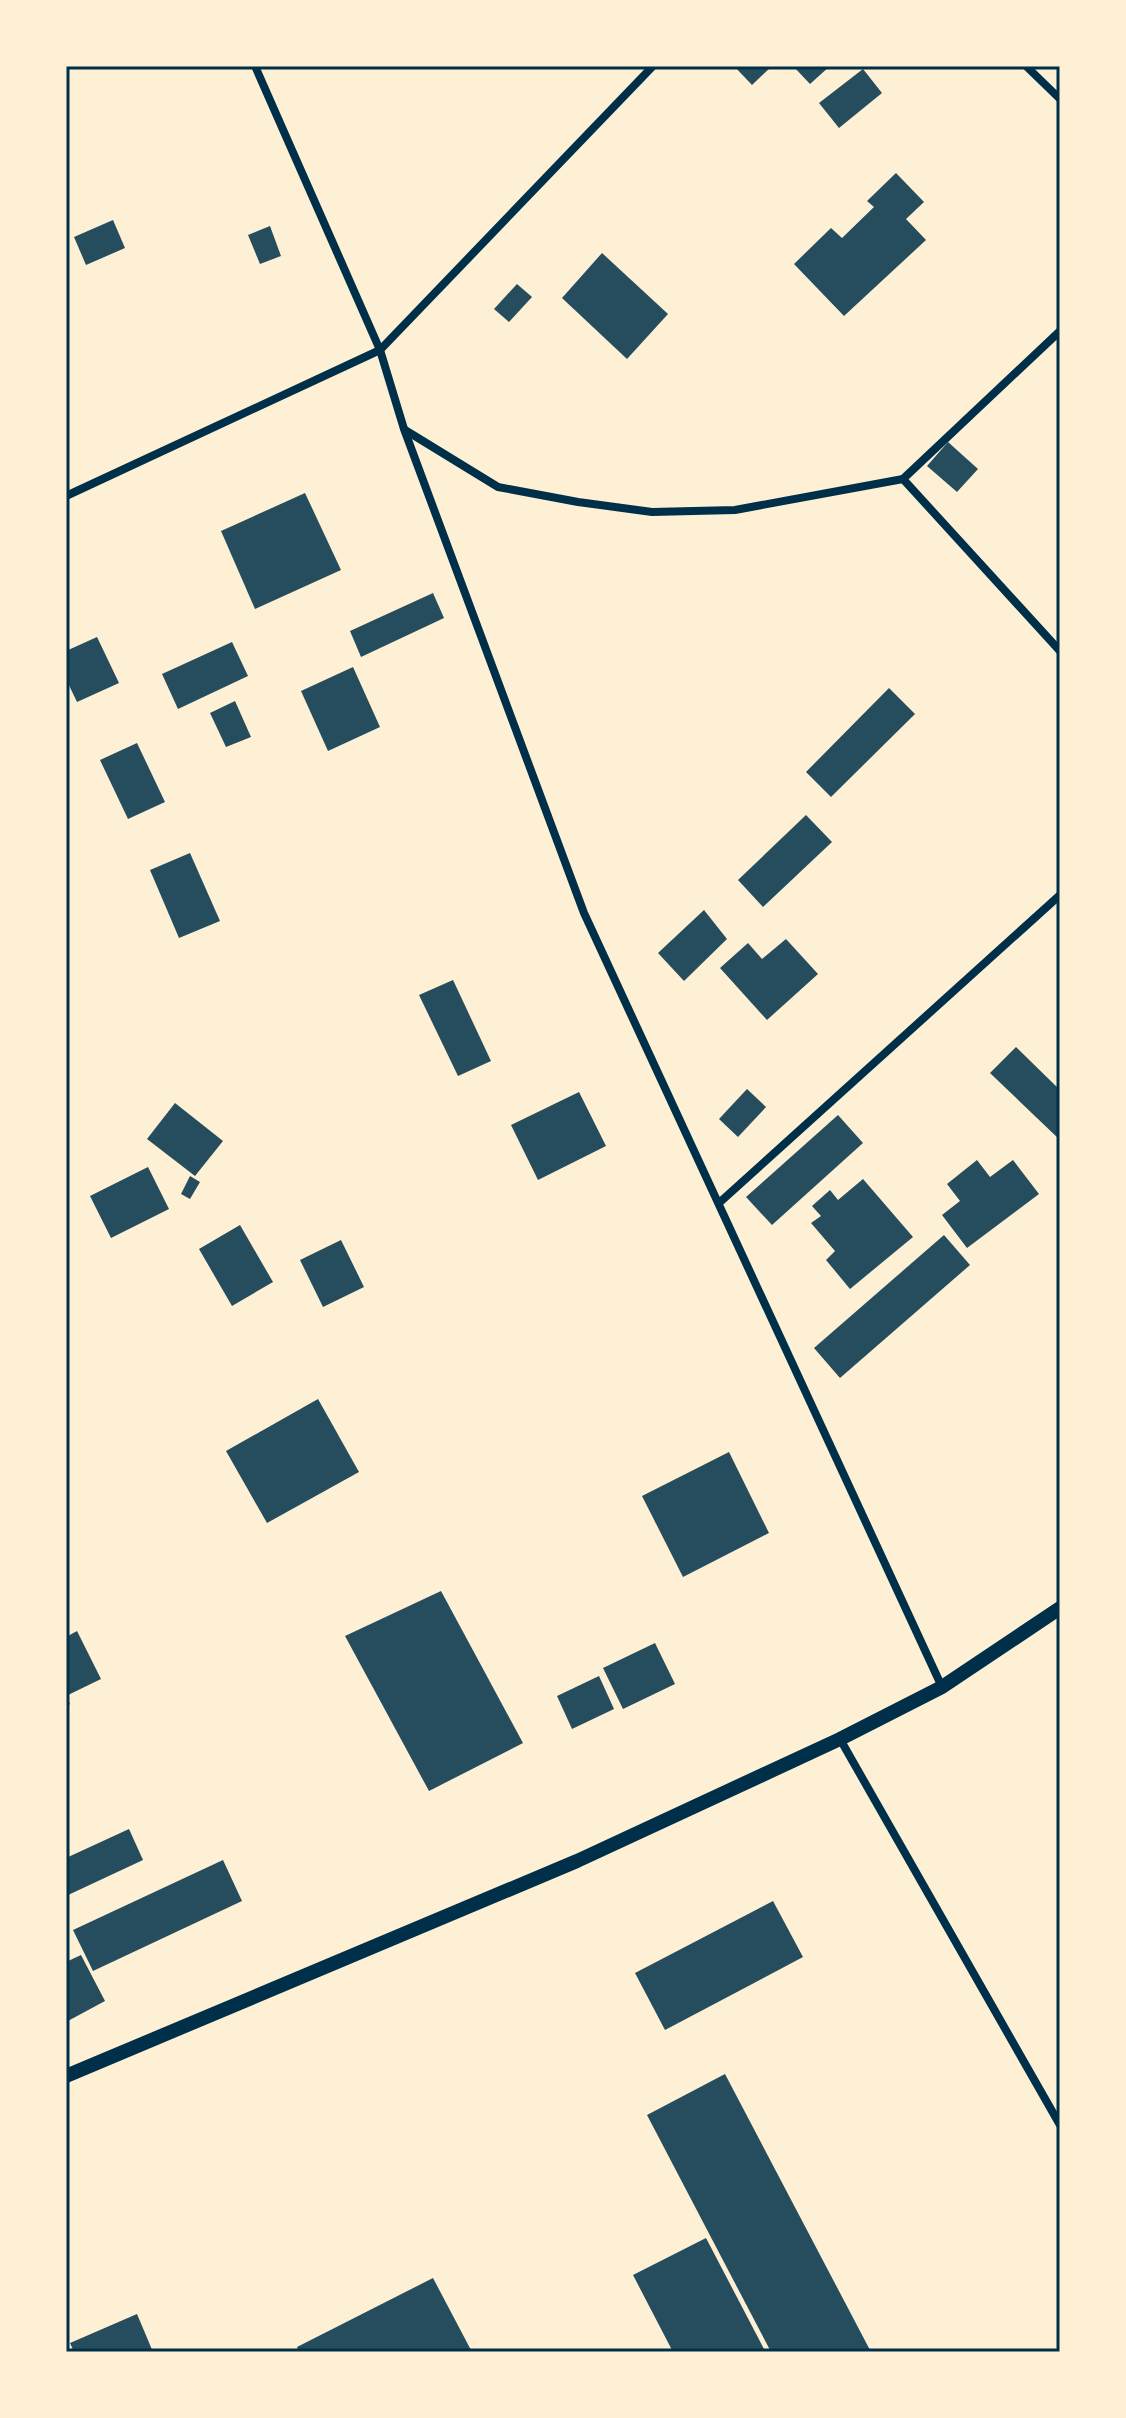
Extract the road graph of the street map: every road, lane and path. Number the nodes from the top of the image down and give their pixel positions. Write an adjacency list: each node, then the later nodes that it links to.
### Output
1 (255, 66): 6 (street)
2 (653, 66): 6 (street)
3 (1026, 66): 4 (street)
4 (1060, 99)
5 (1060, 331): 8 (street)
6 (380, 350): 7 (street); 9 (street)
7 (404, 429): 8 (street); 12 (street)
8 (903, 479): 10 (street)
9 (66, 496)
10 (1060, 651)
11 (1060, 895): 12 (street)
12 (719, 1203): 14 (street)
13 (1060, 1608): 14 (street)
14 (942, 1687): 15 (street)
15 (840, 1739): 16 (street); 17 (street)
16 (66, 2076)
17 (1060, 2125)

